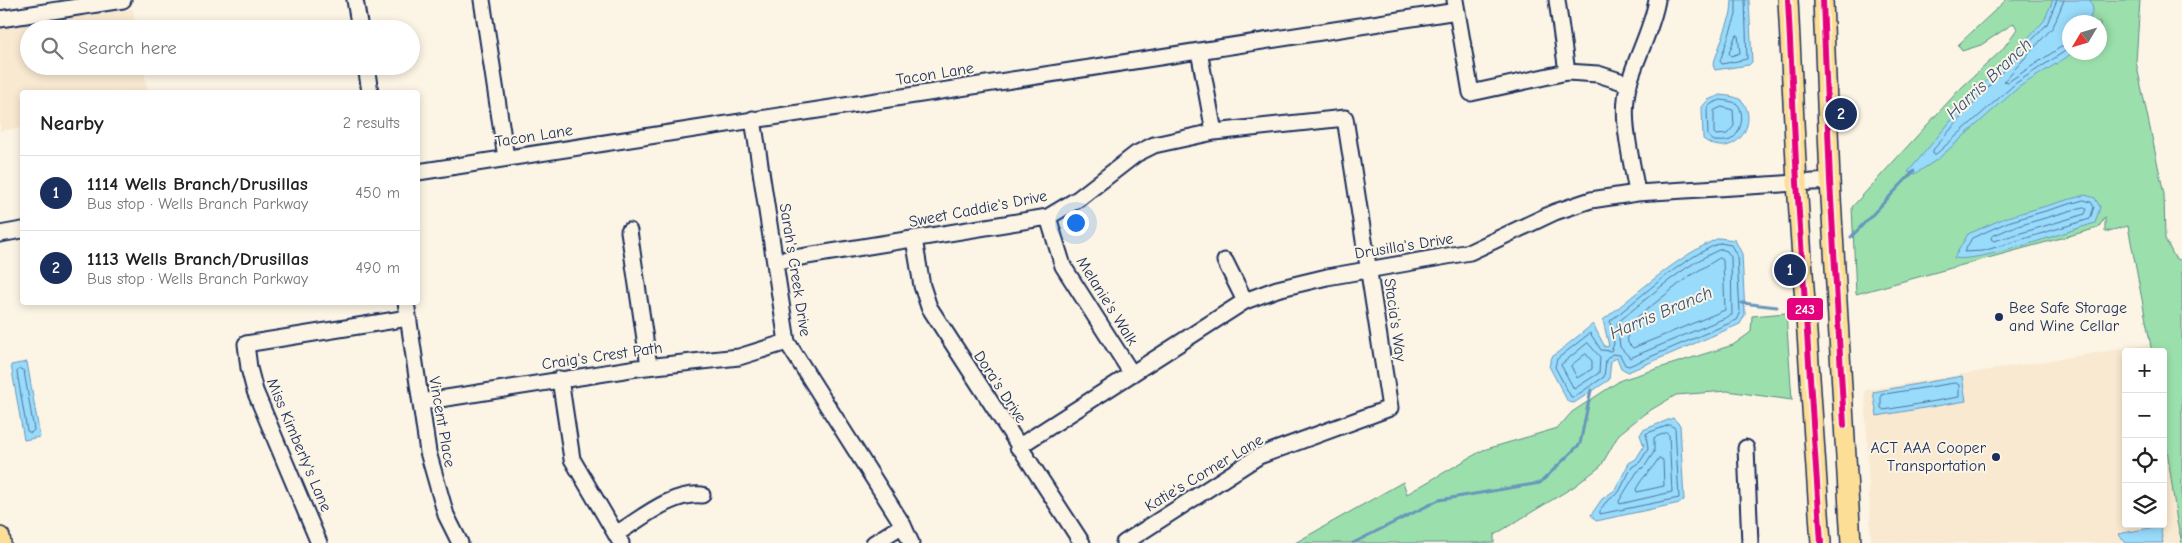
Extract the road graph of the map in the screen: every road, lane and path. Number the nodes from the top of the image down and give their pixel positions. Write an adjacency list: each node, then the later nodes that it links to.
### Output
1 (123, 0): 9 (street)
2 (355, 0): 10 (street)
3 (482, 0): 19 (street)
4 (1557, 0): 12 (street)
5 (1657, 0): 14 (street)
6 (1788, 0): 22 (main road)
7 (1823, 0): 21 (main road)
8 (1456, 6): 11 (street, Tacon Lane); 12 (street)
9 (0, 19)
10 (358, 20)
11 (1199, 51): 17 (street, Tacon Lane); 18 (street)
12 (1567, 72): 14 (street)
13 (367, 75): 15 (street)
14 (1629, 84): 23 (street)
15 (370, 90)
16 (1345, 118): 18 (street, Sweet Caddie's Drive); 31 (street, Stacia's Way)
17 (753, 119): 19 (street, Tacon Lane); 29 (street, Sarah's Creek Drive)
18 (1214, 132): 24 (street, Sweet Caddie's Drive)
19 (506, 158): 20 (street, Tacon Lane)
20 (420, 172)
21 (1830, 181): 22 (street, Drusilla's Drive); 56 (main road)
22 (1797, 183): 23 (street, Drusilla's Drive); 55 (main road)
23 (1637, 193): 31 (street, Drusilla's Drive)
24 (1048, 217): 28 (street, Sweet Caddie's Drive); 37 (street, Melanie's Walk)
25 (20, 230): 27 (street)
26 (629, 232): 36 (street)
27 (0, 234)
28 (914, 239): 29 (street, Sweet Caddie's Drive); 41 (street, Dora's Drive)
29 (776, 261): 35 (street, Sarah's Creek Drive)
30 (1225, 261): 32 (street)
31 (1370, 268): 32 (street, Drusilla's Drive); 40 (street, Stacia's Way)
32 (1245, 301): 37 (street, Drusilla's Drive)
33 (406, 305): 34 (street, Vincent Place)
34 (408, 318): 39 (street, Vincent Place); 48 (street, Miss Kimberly's Lane)
35 (787, 342): 36 (street, Craig's Crest Path); 44 (street, Sarah's Creek Drive)
36 (650, 366): 38 (street, Craig's Crest Path)
37 (1132, 374): 41 (street, Drusilla's Drive)
38 (560, 379): 39 (street, Craig's Crest Path); 46 (street)
39 (420, 402): 49 (street, Vincent Place)
40 (1390, 408): 53 (street, Katie's Corner Lane)
41 (1018, 447): 52 (street, Dora's Drive)
42 (1746, 448): 54 (street)
43 (702, 495): 46 (street)
44 (903, 525): 50 (street); 51 (street, Sarah's Creek Drive)
45 (0, 537): 47 (main road)
46 (618, 539)
47 (1, 543)
48 (320, 543)
49 (460, 543)
50 (874, 543)
51 (910, 543)
52 (1082, 543)
53 (1124, 543)
54 (1750, 543)
55 (1821, 543)
56 (1852, 543)

